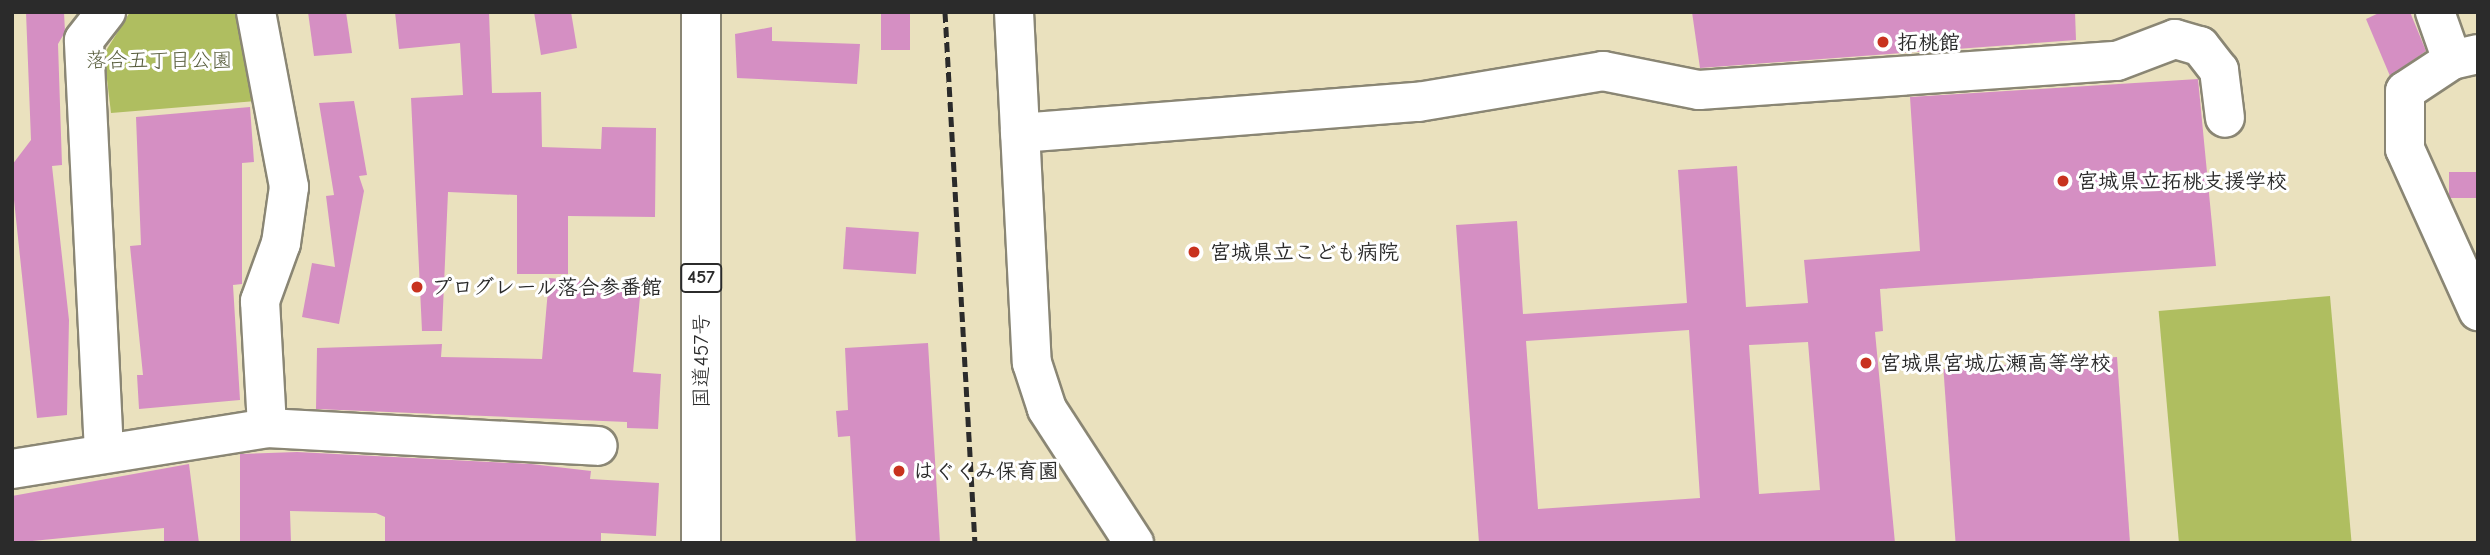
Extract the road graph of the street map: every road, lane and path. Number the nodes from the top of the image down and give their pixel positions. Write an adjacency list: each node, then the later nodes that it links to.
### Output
1 (106, 12): 12 (main road)
2 (256, 12): 10 (main road)
3 (701, 12): 14 (main road, 国道457号 / 457)
4 (1014, 12): 8 (main road)
5 (2435, 12): 6 (main road)
6 (2465, 57): 9 (main road)
7 (2225, 118): 8 (main road)
8 (1020, 133): 15 (main road)
9 (2478, 311)
10 (267, 428): 11 (main road); 12 (main road)
11 (598, 446)
12 (104, 452): 13 (main road)
13 (12, 469)
14 (701, 543)
15 (1134, 543)

